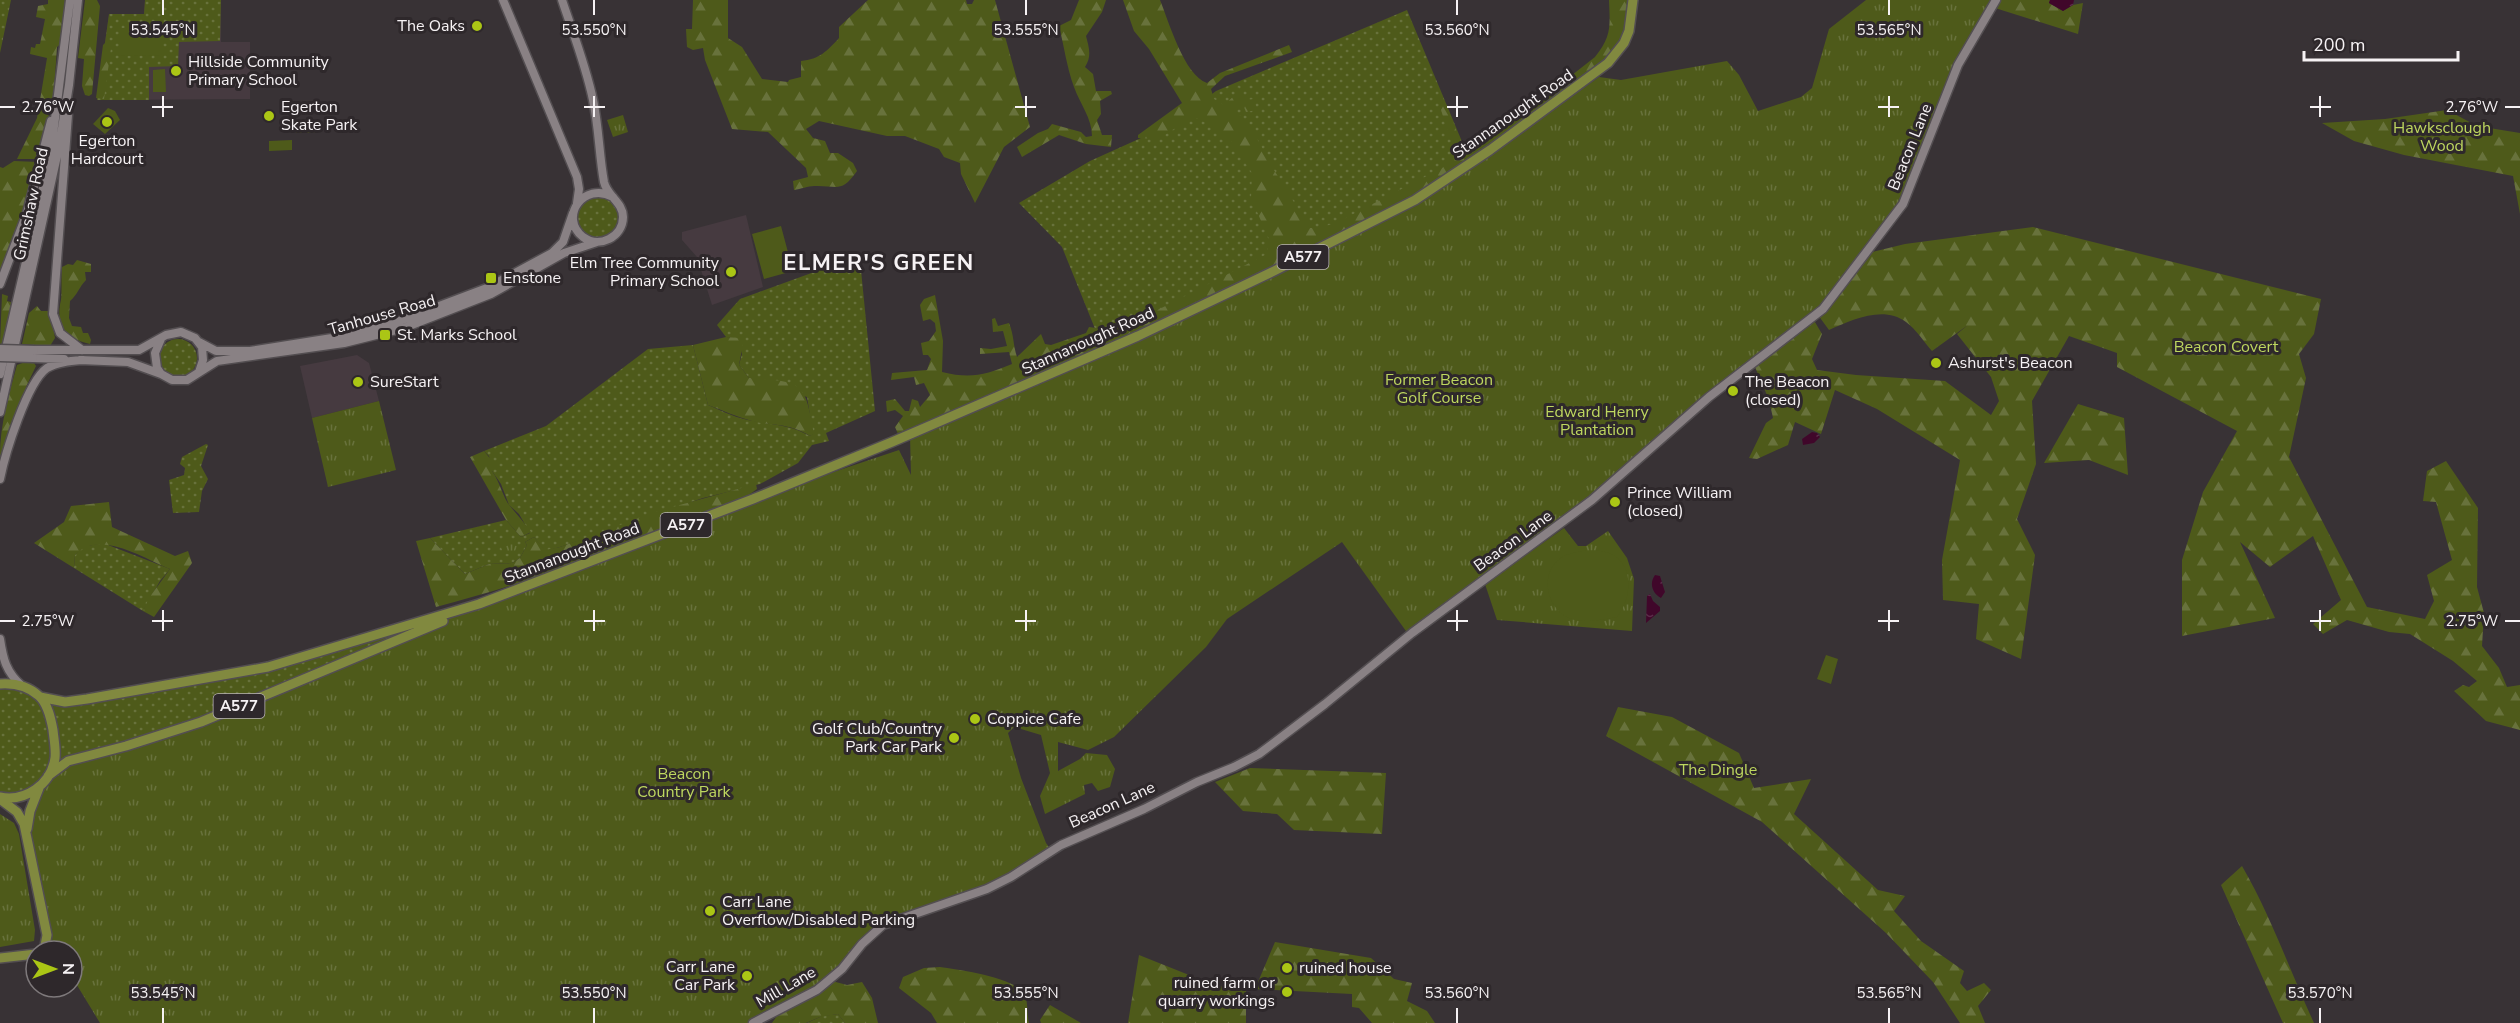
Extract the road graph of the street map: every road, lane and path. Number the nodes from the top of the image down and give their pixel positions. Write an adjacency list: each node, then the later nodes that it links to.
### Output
1 (70, 0): 7 (street, Grimshaw Road)
2 (78, 0): 7 (street, Grimshaw Road)
3 (503, 0): 9 (street, Tanhouse Road)
4 (562, 0): 8 (street)
5 (1633, 0): 23 (main road, Stannanought Road / A577)
6 (1996, 0): 32 (street, Beacon Lane)
7 (65, 84): 11 (street); 16 (street); 19 (street, Grimshaw Road); 21 (street, Grimshaw Road)
8 (613, 197): 9 (street); 10 (street)
9 (574, 211): 10 (street); 13 (street, Tanhouse Road)
10 (597, 242): 18 (street, Tanhouse Road)
11 (0, 284)
12 (161, 339): 13 (street); 16 (street); 20 (street)
13 (199, 342): 18 (street)
14 (0, 349): 15 (street, bridge)
15 (34, 354): 16 (street); 17 (street, bridge)
16 (83, 355): 20 (street); 22 (street)
17 (0, 357)
18 (198, 372): 20 (street)
19 (0, 374)
20 (161, 374)
21 (0, 412)
22 (0, 479)
23 (479, 604): 27 (main road, Stannanought Road / A577); 28 (main road, Stannanought Road / A577)
24 (0, 639): 26 (street)
25 (0, 684): 26 (main road, A577)
26 (22, 686): 27 (main road, A577)
27 (40, 697): 28 (main road, A577)
28 (48, 776): 29 (main road, A577)
29 (40, 786): 30 (main road, A577); 31 (main road, A577)
30 (0, 798): 31 (main road, A577)
31 (27, 835): 33 (main road, A577)
32 (883, 925): 36 (street, Mill Lane)
33 (46, 939)
34 (24, 955): 35 (main road)
35 (0, 958)
36 (753, 1023)

